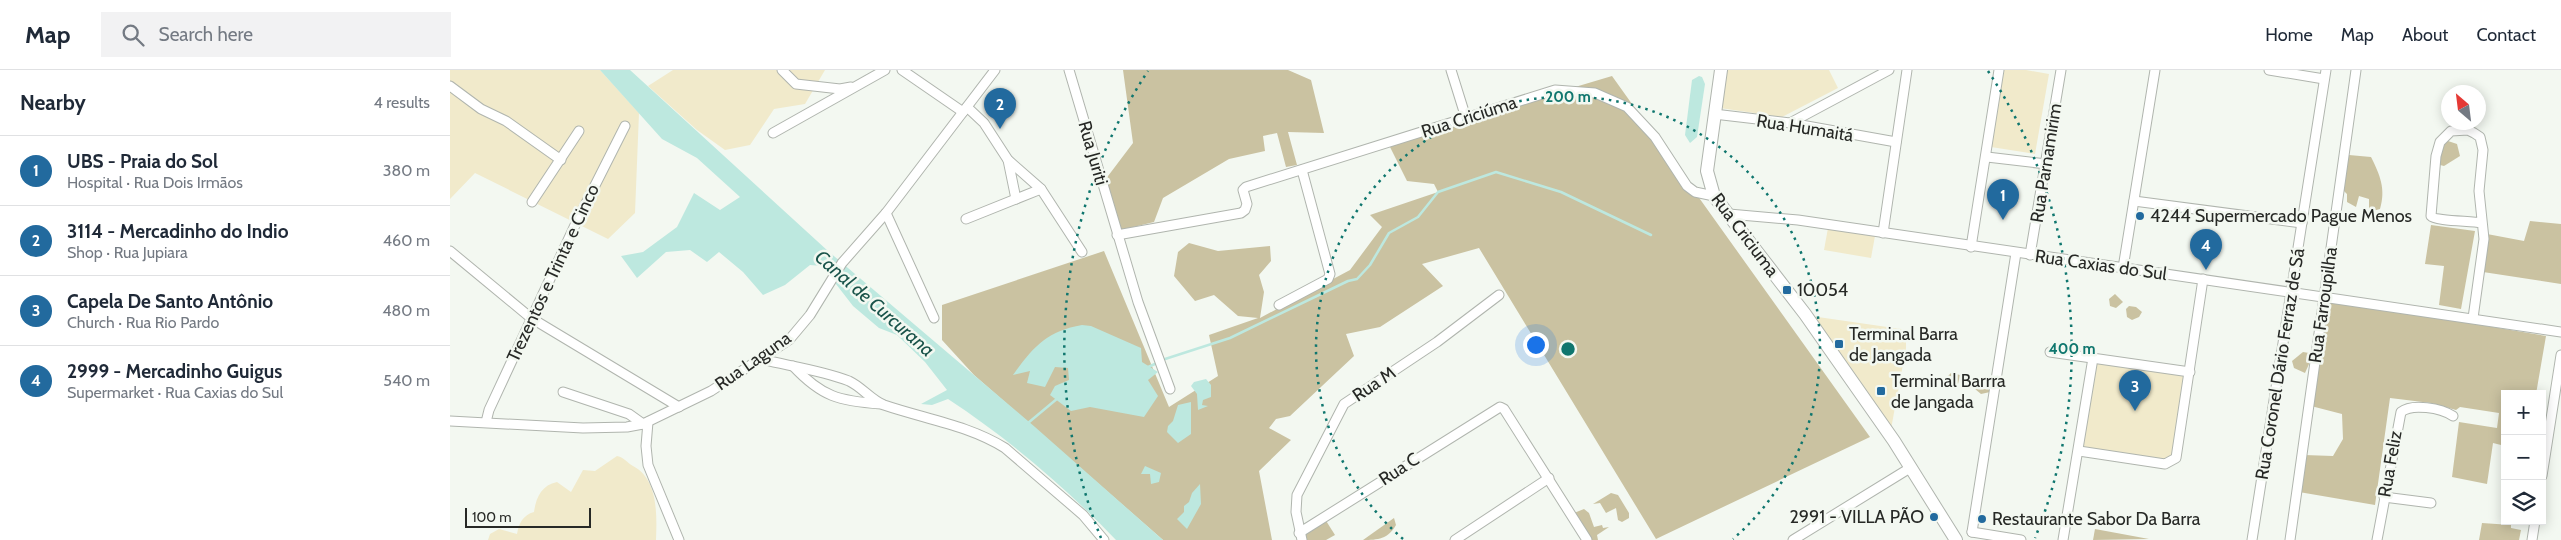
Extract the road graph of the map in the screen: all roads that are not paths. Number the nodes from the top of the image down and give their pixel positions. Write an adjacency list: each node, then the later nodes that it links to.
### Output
1 (782, 70): 16 (street)
2 (885, 70): 16 (street)
3 (902, 70): 19 (street)
4 (995, 70): 19 (street, Rua Laguna)
5 (1069, 70): 43 (street, Rua Juriti)
6 (1451, 70): 21 (street)
7 (1721, 70): 20 (main road, Rua Criciuma)
8 (1889, 70): 22 (street)
9 (1907, 70): 26 (street)
10 (1999, 70): 27 (street)
11 (2060, 70): 30 (street, Rua Parnamirim)
12 (2155, 70): 35 (street)
13 (2269, 70): 15 (street)
14 (2356, 70): 53 (street, Rua Farroupilha)
15 (2325, 74): 40 (street, Rua Coronel Dário Ferraz de Sá)
16 (863, 83): 25 (street)
17 (452, 88): 18 (street); 28 (street)
18 (450, 99)
19 (965, 110): 29 (street); 37 (street, Rua Laguna)
20 (1714, 114): 22 (street, Rua Humaitá); 33 (main road, Rua Criciuma)
21 (1466, 118): 31 (street, Rua Criciúma); 33 (street, Rua Criciúma)
22 (1790, 124): 26 (street, Rua Humaitá)
23 (625, 126): 55 (street, Trezentos e Trinta e Cinco)
24 (579, 131): 28 (street)
25 (773, 133)
26 (1896, 142): 42 (street)
27 (1987, 157): 30 (street); 44 (street)
28 (561, 160): 36 (street)
29 (1008, 160): 32 (street); 34 (street)
30 (2046, 164): 48 (street, Rua Parnamirim)
31 (1302, 170): 43 (street, Rua Criciúma); 54 (street)
32 (1041, 188): 34 (street); 46 (street)
33 (1714, 196): 38 (main road, Rua Criciuma)
34 (1016, 199): 39 (street)
35 (2134, 201): 40 (street); 49 (street)
36 (532, 202)
37 (886, 213): 56 (street); 62 (street, Rua Laguna)
38 (1729, 214): 42 (street, Rua Caxias do Sul); 75 (main road, Rua Criciuma)
39 (966, 219)
40 (2302, 223): 51 (street, Rua Coronel Dário Ferraz de Sá)
41 (2482, 223): 41 (street); 57 (street)
42 (1882, 233): 44 (street, Rua Caxias do Sul)
43 (1117, 235): 65 (street, Rua Juriti)
44 (1972, 247): 47 (street, Rua Caxias do Sul)
45 (450, 251): 55 (street)
46 (1082, 252)
47 (2016, 253): 48 (street, Rua Caxias do Sul); 80 (street)
48 (2030, 255): 49 (street, Rua Caxias do Sul)
49 (2123, 268): 50 (street, Rua Caxias do Sul)
50 (2203, 279): 51 (street, Rua Caxias do Sul); 64 (street)
51 (2291, 291): 53 (street, Rua Caxias do Sul); 90 (street, Rua Coronel Dário Ferraz de Sá)
52 (1498, 295): 81 (street, Rua M)
53 (2324, 296): 57 (street, Rua Caxias do Sul); 91 (street, Rua Farroupilha)
54 (1279, 305)
55 (531, 318): 68 (street); 71 (street, Trezentos e Trinta e Cinco)
56 (934, 318)
57 (2473, 318): 58 (street, Rua Caxias do Sul)
58 (2561, 332)
59 (2050, 352): 61 (street)
60 (2561, 355): 74 (street)
61 (2093, 358): 64 (street); 73 (street)
62 (760, 359): 63 (street); 68 (street, Rua Laguna)
63 (793, 366): 67 (street); 67 (street)
64 (2190, 372): 73 (street)
65 (1170, 389)
66 (563, 392): 72 (street)
67 (881, 404): 83 (street)
68 (679, 407): 72 (street, Rua Laguna)
69 (2453, 416): 77 (street, Rua Feliz)
70 (450, 420): 71 (street, Rua Laguna)
71 (486, 422): 72 (street, Rua Laguna)
72 (646, 423): 82 (street)
73 (2079, 451): 89 (street)
74 (2546, 451)
75 (1910, 468): 86 (street); 87 (main road, Rua Criciuma)
76 (1549, 478): 81 (street, Rua C); 84 (street); 85 (street)
77 (2384, 497): 78 (street); 92 (street, Rua Feliz)
78 (2431, 503)
79 (2534, 525): 93 (street)
80 (1972, 532): 87 (street); 88 (street)
81 (1300, 536)
82 (679, 540)
83 (1104, 540)
84 (1455, 540)
85 (1587, 540)
86 (1793, 540)
87 (1957, 540)
88 (2021, 540)
89 (2063, 540)
90 (2252, 540)
91 (2290, 540)
92 (2377, 540)
93 (2532, 540)

